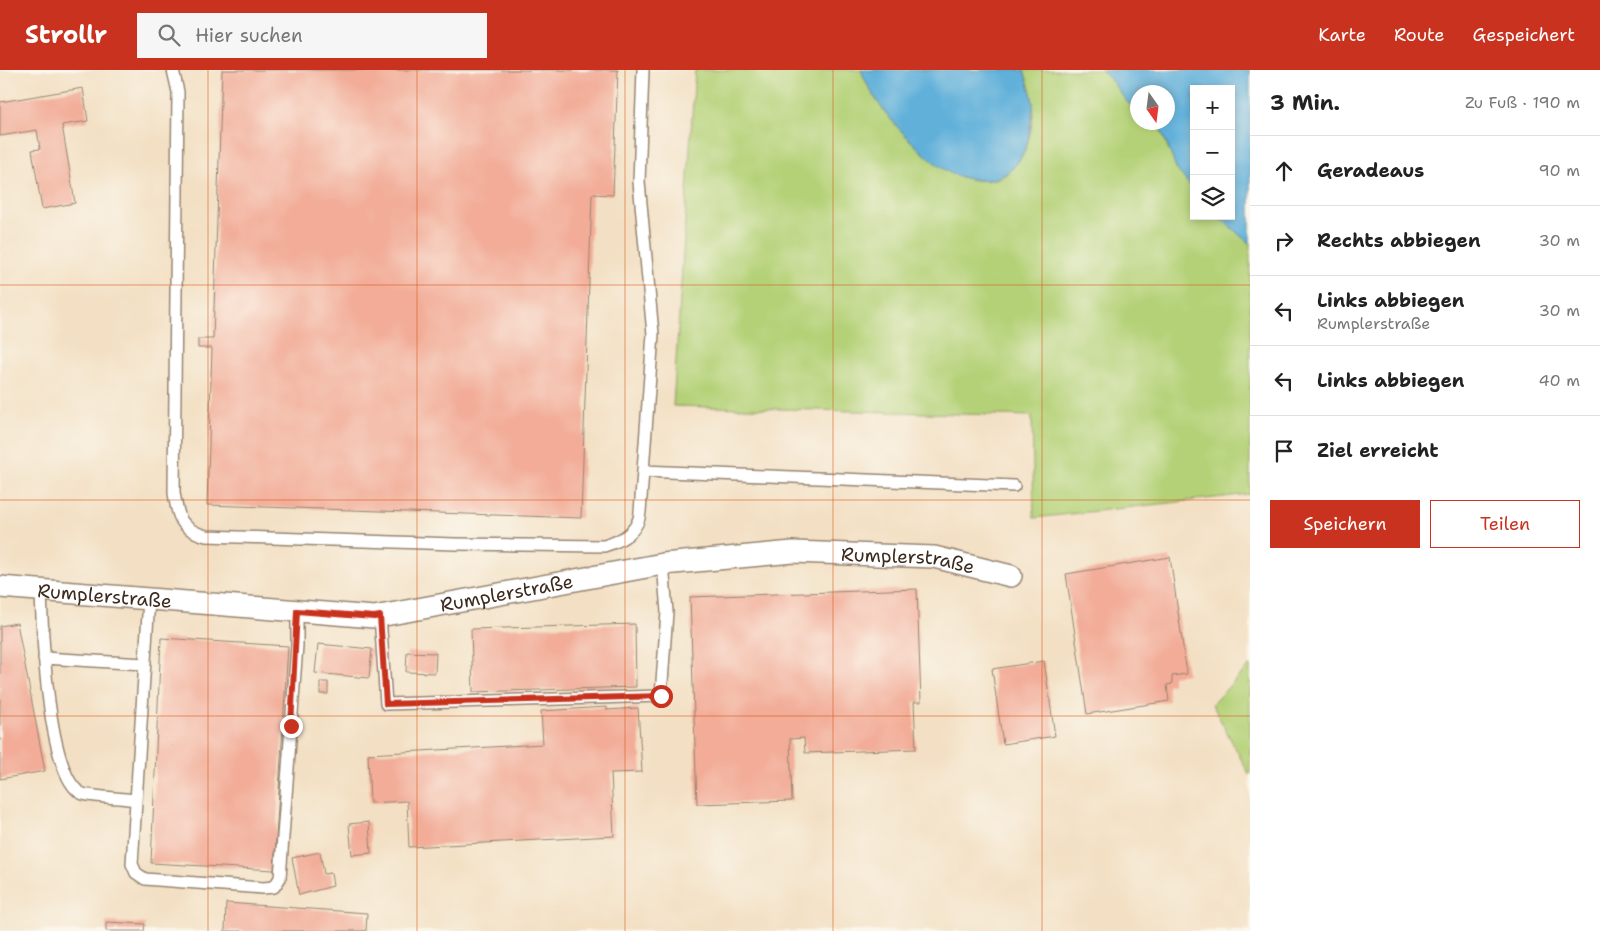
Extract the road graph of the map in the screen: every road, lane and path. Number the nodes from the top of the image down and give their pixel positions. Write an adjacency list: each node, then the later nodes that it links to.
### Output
1 (173, 70): 3 (lane)
2 (643, 70): 3 (lane)
3 (643, 471): 4 (lane)
4 (1014, 486)
5 (663, 564): 6 (street, Rumplerstraße); 11 (street, Rumplerstraße); 11 (lane)
6 (1011, 576)
7 (0, 587): 8 (street, Rumplerstraße)
8 (41, 590): 9 (street, Rumplerstraße); 12 (lane)
9 (149, 599): 10 (street, Rumplerstraße); 13 (lane)
10 (297, 611): 11 (street, Rumplerstraße); 14 (lane)
11 (380, 616)
12 (44, 658): 13 (lane); 14 (lane)
13 (144, 664): 14 (lane)
14 (136, 800)

